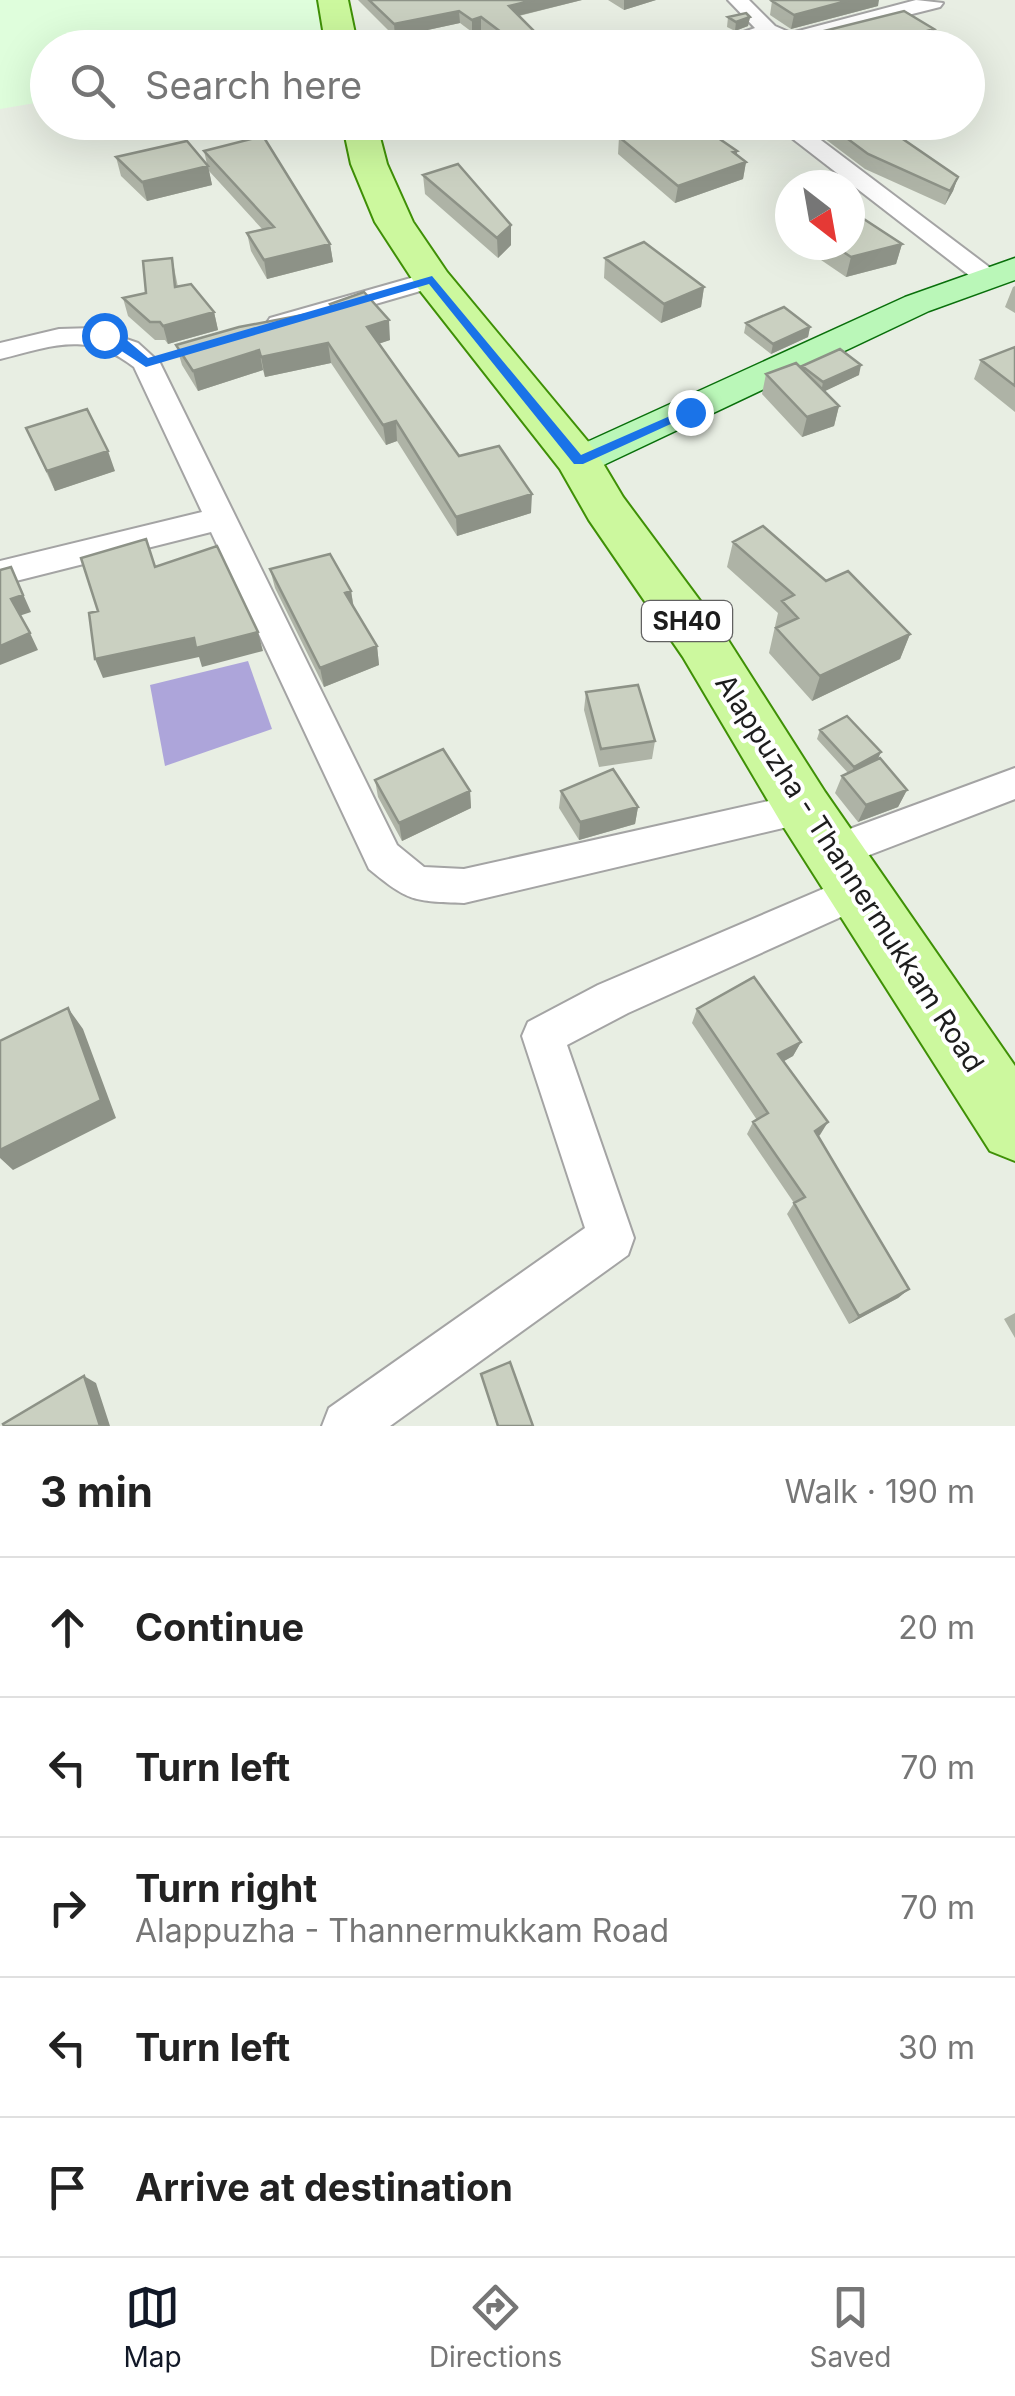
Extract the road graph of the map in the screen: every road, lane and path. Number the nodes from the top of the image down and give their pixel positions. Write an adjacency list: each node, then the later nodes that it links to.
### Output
1 (333, 0): 4 (main road)
2 (738, 0): 5 (street)
3 (926, 0): 6 (street)
4 (339, 30)
5 (768, 30)
6 (824, 30)
7 (363, 140): 10 (main road, Alappuzha - Thannermukkam Road / SH40)
8 (808, 140): 9 (street)
9 (1002, 273): 13 (main road)
10 (432, 280): 11 (street); 13 (main road, Alappuzha - Thannermukkam Road / SH40)
11 (258, 330)
12 (0, 352): 14 (street)
13 (578, 461): 17 (main road, Alappuzha - Thannermukkam Road / SH40)
14 (224, 518): 15 (street); 17 (street)
15 (0, 572)
16 (1015, 783): 18 (street)
17 (804, 809): 18 (main road, Alappuzha - Thannermukkam Road / SH40)
18 (846, 872): 19 (main road, Alappuzha - Thannermukkam Road / SH40); 20 (street)
19 (1015, 1126)
20 (347, 1426)

